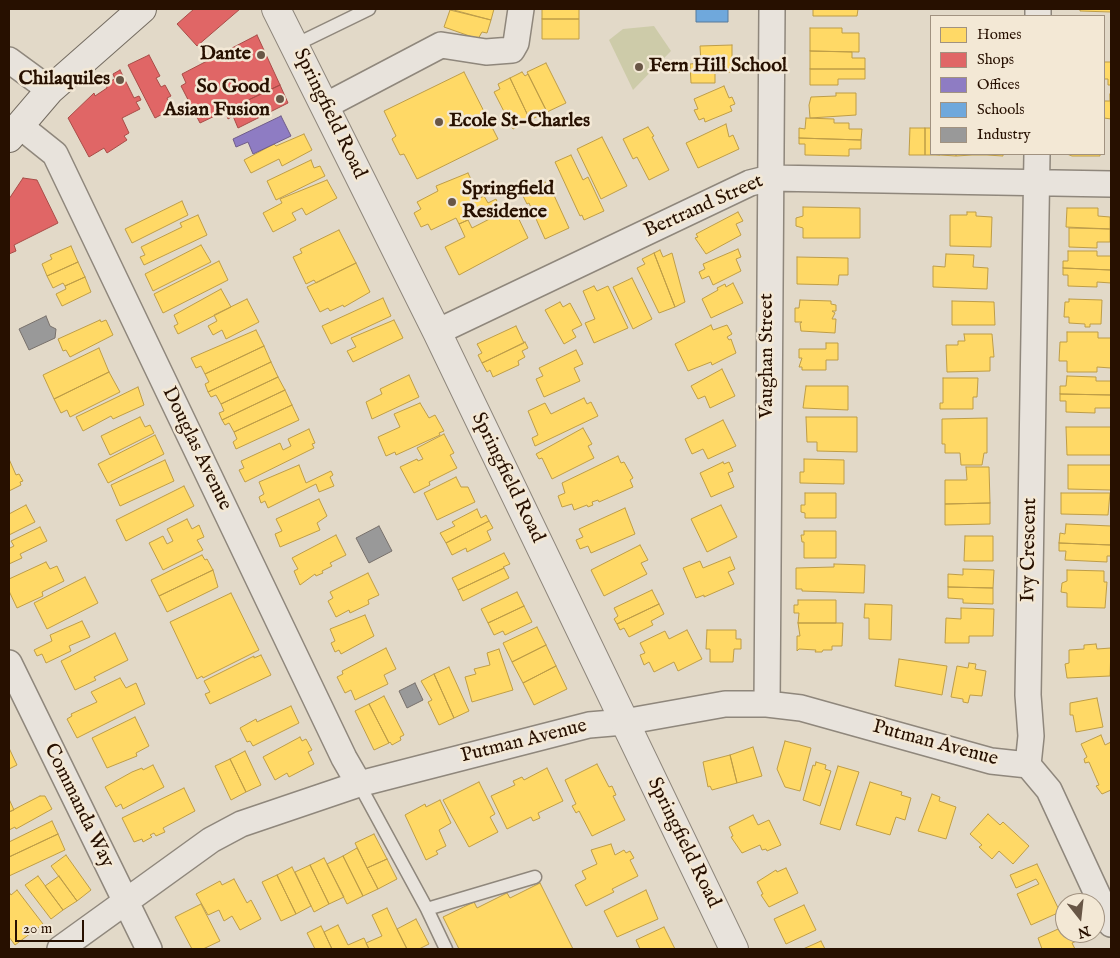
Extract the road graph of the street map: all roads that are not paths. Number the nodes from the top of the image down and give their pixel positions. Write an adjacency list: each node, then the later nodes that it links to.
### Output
1 (142, 9): 8 (street)
2 (276, 9): 6 (street, Springfield Road)
3 (369, 9): 6 (lane)
4 (521, 9): 9 (street)
5 (772, 9): 12 (street, Vaughan Street)
6 (294, 45): 9 (street, Springfield Road)
7 (9, 60): 8 (street)
8 (50, 90): 10 (street)
9 (325, 106): 15 (street, Springfield Road)
10 (14, 132): 20 (street, Douglas Avenue)
11 (1037, 155): 13 (street, Ivy Crescent)
12 (770, 178): 13 (street, Bertrand Street); 15 (street, Bertrand Street); 17 (street, Vaughan Street)
13 (1036, 184): 14 (street, Bertrand Street); 19 (street, Ivy Crescent)
14 (1111, 184)
15 (437, 332): 18 (street, Springfield Road)
16 (9, 663): 22 (street, Commanda Way)
17 (768, 704): 18 (street, Putman Avenue); 19 (street, Putman Avenue)
18 (624, 722): 20 (street, Putman Avenue); 28 (street, Springfield Road)
19 (1028, 765): 24 (street)
20 (359, 784): 22 (street, Putman Avenue); 23 (lane)
21 (535, 878): 23 (lane)
22 (124, 901): 25 (street, Putman Avenue); 26 (street, Commanda Way)
23 (427, 909): 27 (lane)
24 (1111, 924)
25 (60, 949)
26 (149, 949)
27 (446, 949)
28 (734, 949)

